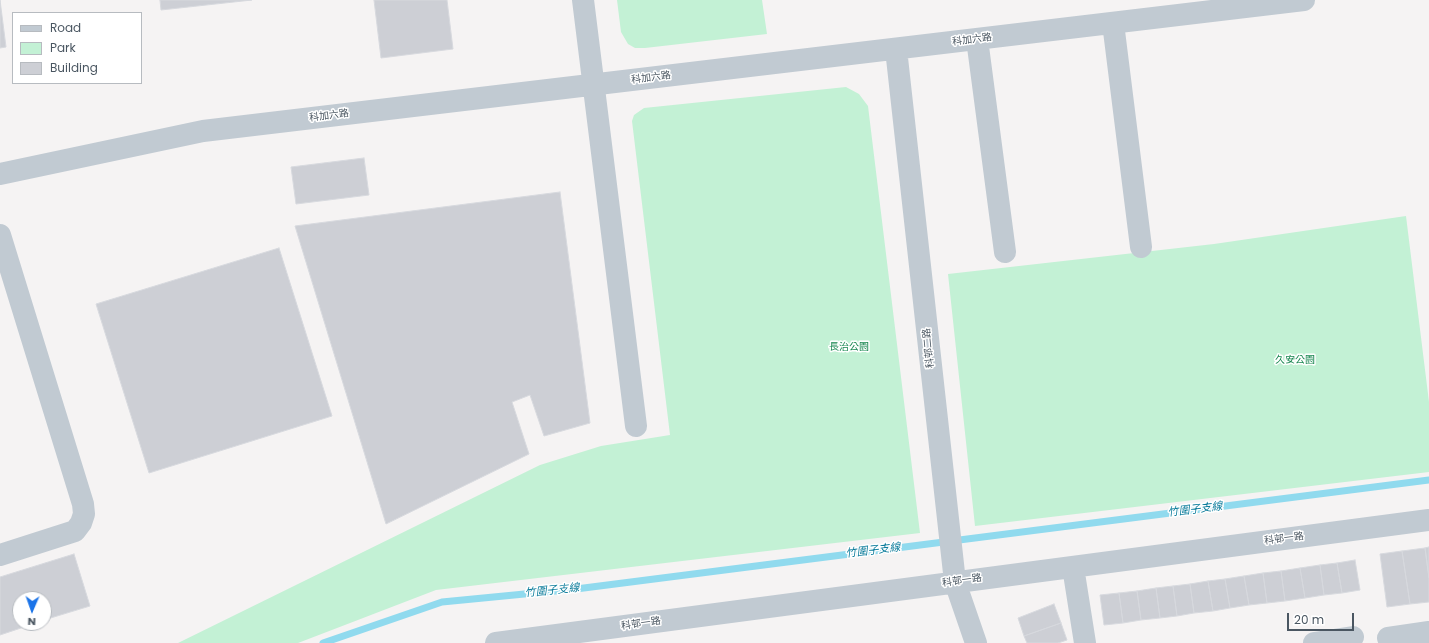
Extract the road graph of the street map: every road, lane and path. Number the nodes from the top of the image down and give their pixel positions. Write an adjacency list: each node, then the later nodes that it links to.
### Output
1 (583, 0): 6 (street)
2 (1304, 0): 3 (street, 科加六路)
3 (1113, 23): 4 (street, 科加六路); 9 (street)
4 (977, 39): 5 (street, 科加六路); 10 (street)
5 (896, 49): 6 (street, 科加六路); 16 (street, 科邨二路)
6 (594, 85): 7 (street, 科加六路); 12 (street)
7 (0, 174)
8 (0, 235): 11 (street)
9 (1141, 247)
10 (1005, 252)
11 (3, 257): 14 (street)
12 (636, 426)
13 (1429, 520): 15 (street, 科邨一路)
14 (0, 555)
15 (1073, 566): 16 (street, 科邨一路); 22 (street)
16 (954, 582): 20 (street, 科邨一路); 21 (street, 科邨二路)
17 (1429, 632): 19 (street)
18 (1353, 637): 23 (street)
19 (1388, 638)
20 (504, 642)
21 (976, 643)
22 (1085, 643)
23 (1314, 643)

